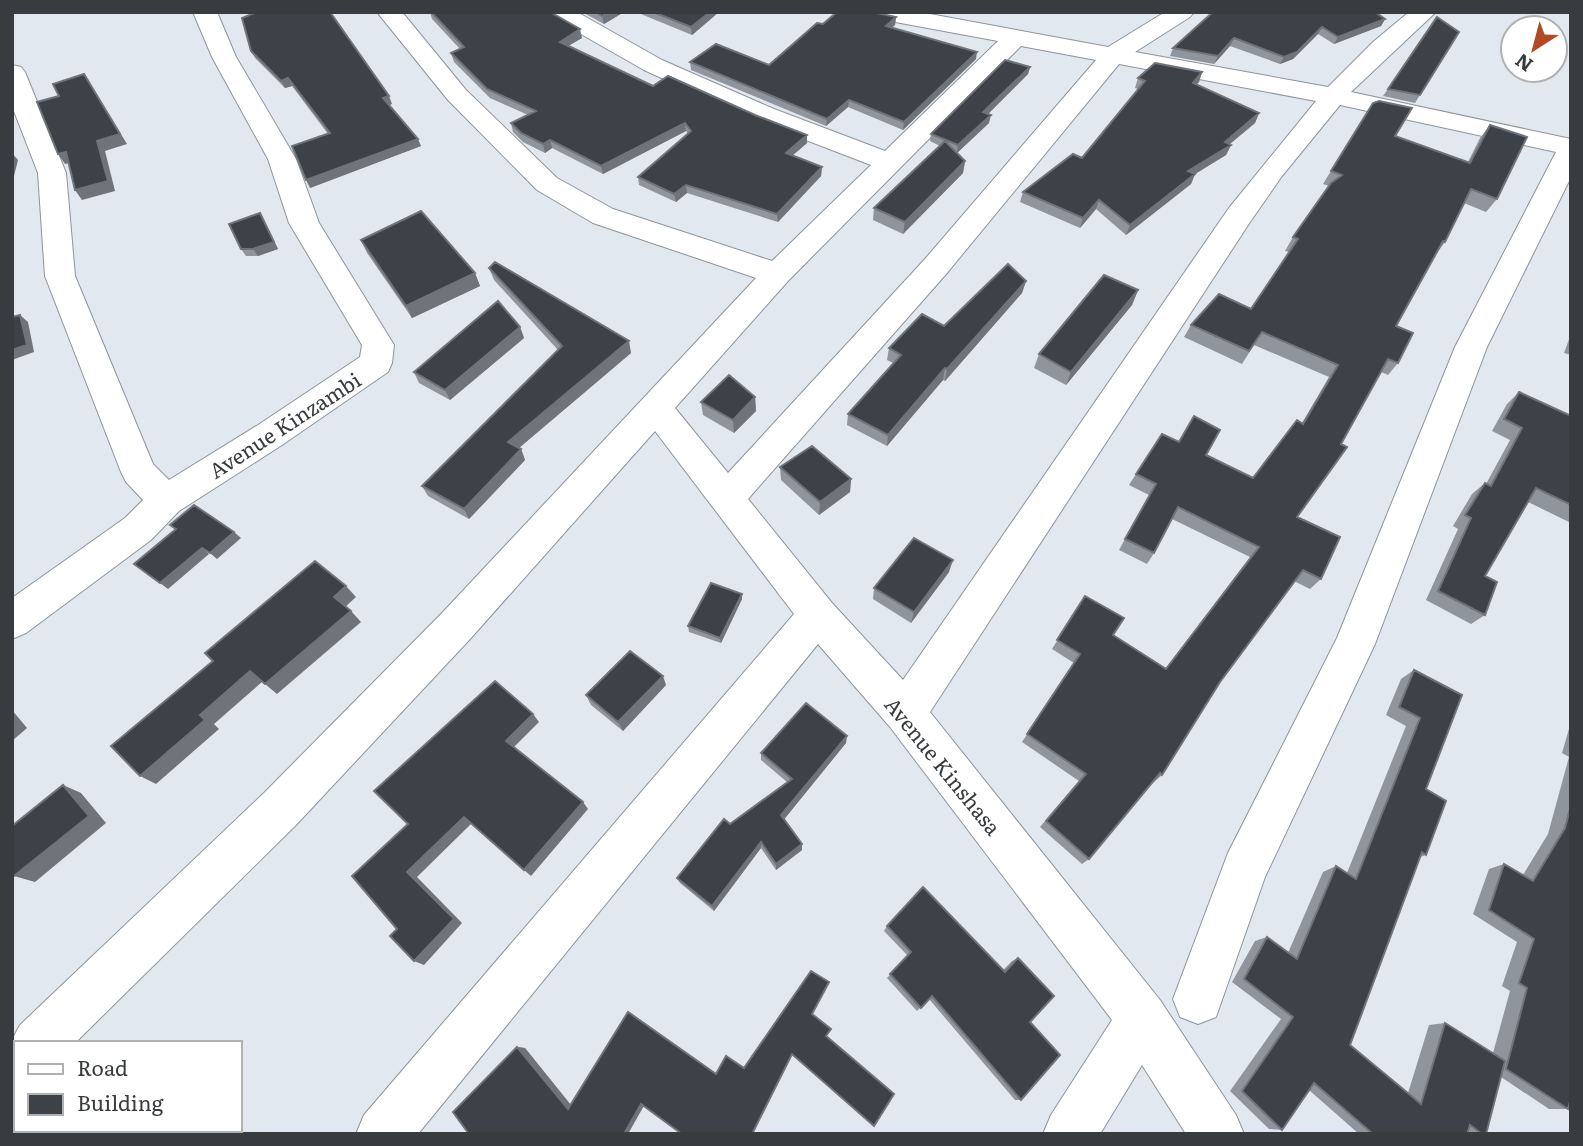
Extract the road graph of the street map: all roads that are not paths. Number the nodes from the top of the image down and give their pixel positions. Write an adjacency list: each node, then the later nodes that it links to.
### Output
1 (205, 12): 17 (street, Avenue Kinzambi)
2 (389, 12): 14 (street)
3 (559, 12): 13 (street)
4 (879, 12): 7 (street)
5 (1182, 12): 9 (street)
6 (1424, 12): 11 (street)
7 (964, 19): 8 (street)
8 (1017, 36): 9 (street); 13 (street)
9 (1114, 54): 11 (street); 16 (street)
10 (12, 72): 17 (street)
11 (1333, 96): 12 (street); 20 (street)
12 (1571, 148): 21 (street)
13 (891, 163): 14 (street)
14 (777, 274): 15 (street)
15 (656, 408): 16 (street, Avenue Kinshasa); 23 (street)
16 (728, 497): 18 (street, Avenue Kinshasa)
17 (166, 500): 19 (street, Avenue Kinzambi)
18 (818, 615): 20 (street, Avenue Kinshasa); 24 (street)
19 (12, 621)
20 (905, 713): 22 (street, Avenue Kinshasa)
21 (1198, 999)
22 (1142, 1018): 25 (street); 26 (street, Avenue Kinshasa)
23 (40, 1041)
24 (383, 1134)
25 (1070, 1134)
26 (1217, 1134)

